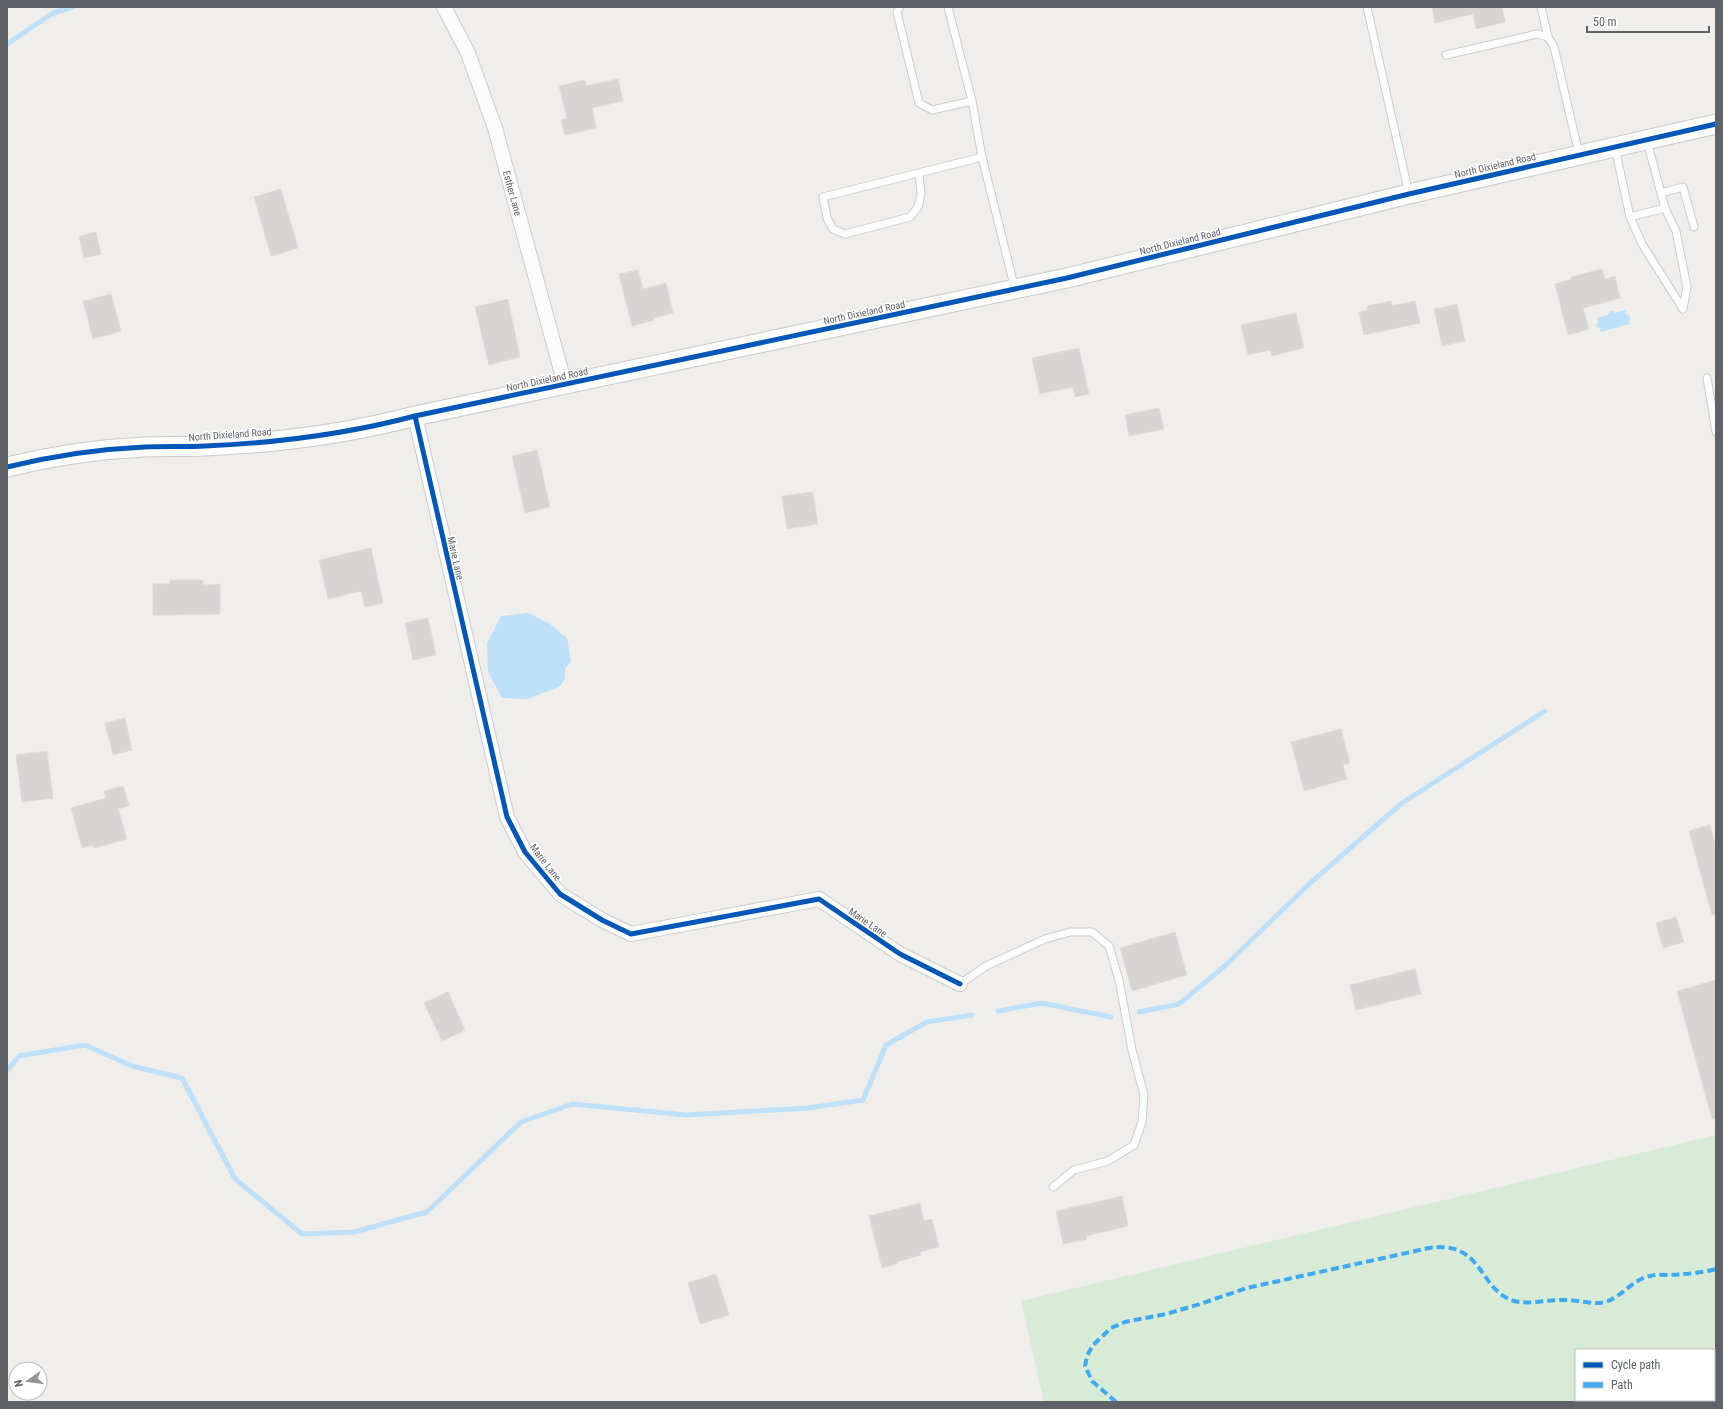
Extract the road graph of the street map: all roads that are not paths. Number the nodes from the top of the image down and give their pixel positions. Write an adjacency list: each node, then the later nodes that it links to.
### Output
1 (444, 7): 22 (street, Esther Lane)
2 (900, 7): 8 (lane)
3 (948, 7): 8 (lane)
4 (1367, 7): 16 (lane)
5 (1541, 7): 6 (lane)
6 (1548, 37): 7 (lane); 12 (lane)
7 (1446, 55)
8 (972, 101): 13 (lane)
9 (1716, 124): 10 (street, North Dixieland Road)
10 (1646, 139): 11 (street, North Dixieland Road); 15 (lane)
11 (1615, 146): 12 (street, North Dixieland Road); 18 (lane)
12 (1579, 154): 16 (street, North Dixieland Road)
13 (982, 157): 14 (lane); 20 (lane)
14 (919, 174): 14 (lane)
15 (1661, 193): 17 (lane); 19 (lane)
16 (1409, 194): 20 (street, North Dixieland Road)
17 (1665, 208): 18 (lane); 18 (lane)
18 (1630, 217)
19 (1694, 226)
20 (1015, 289): 22 (street, North Dixieland Road)
21 (1707, 378): 24 (lane)
22 (565, 384): 23 (street, North Dixieland Road)
23 (415, 416): 25 (street, North Dixieland Road); 26 (street, Marie Lane)
24 (1716, 432)
25 (7, 467)
26 (960, 984): 27 (lane)
27 (1054, 1187)

